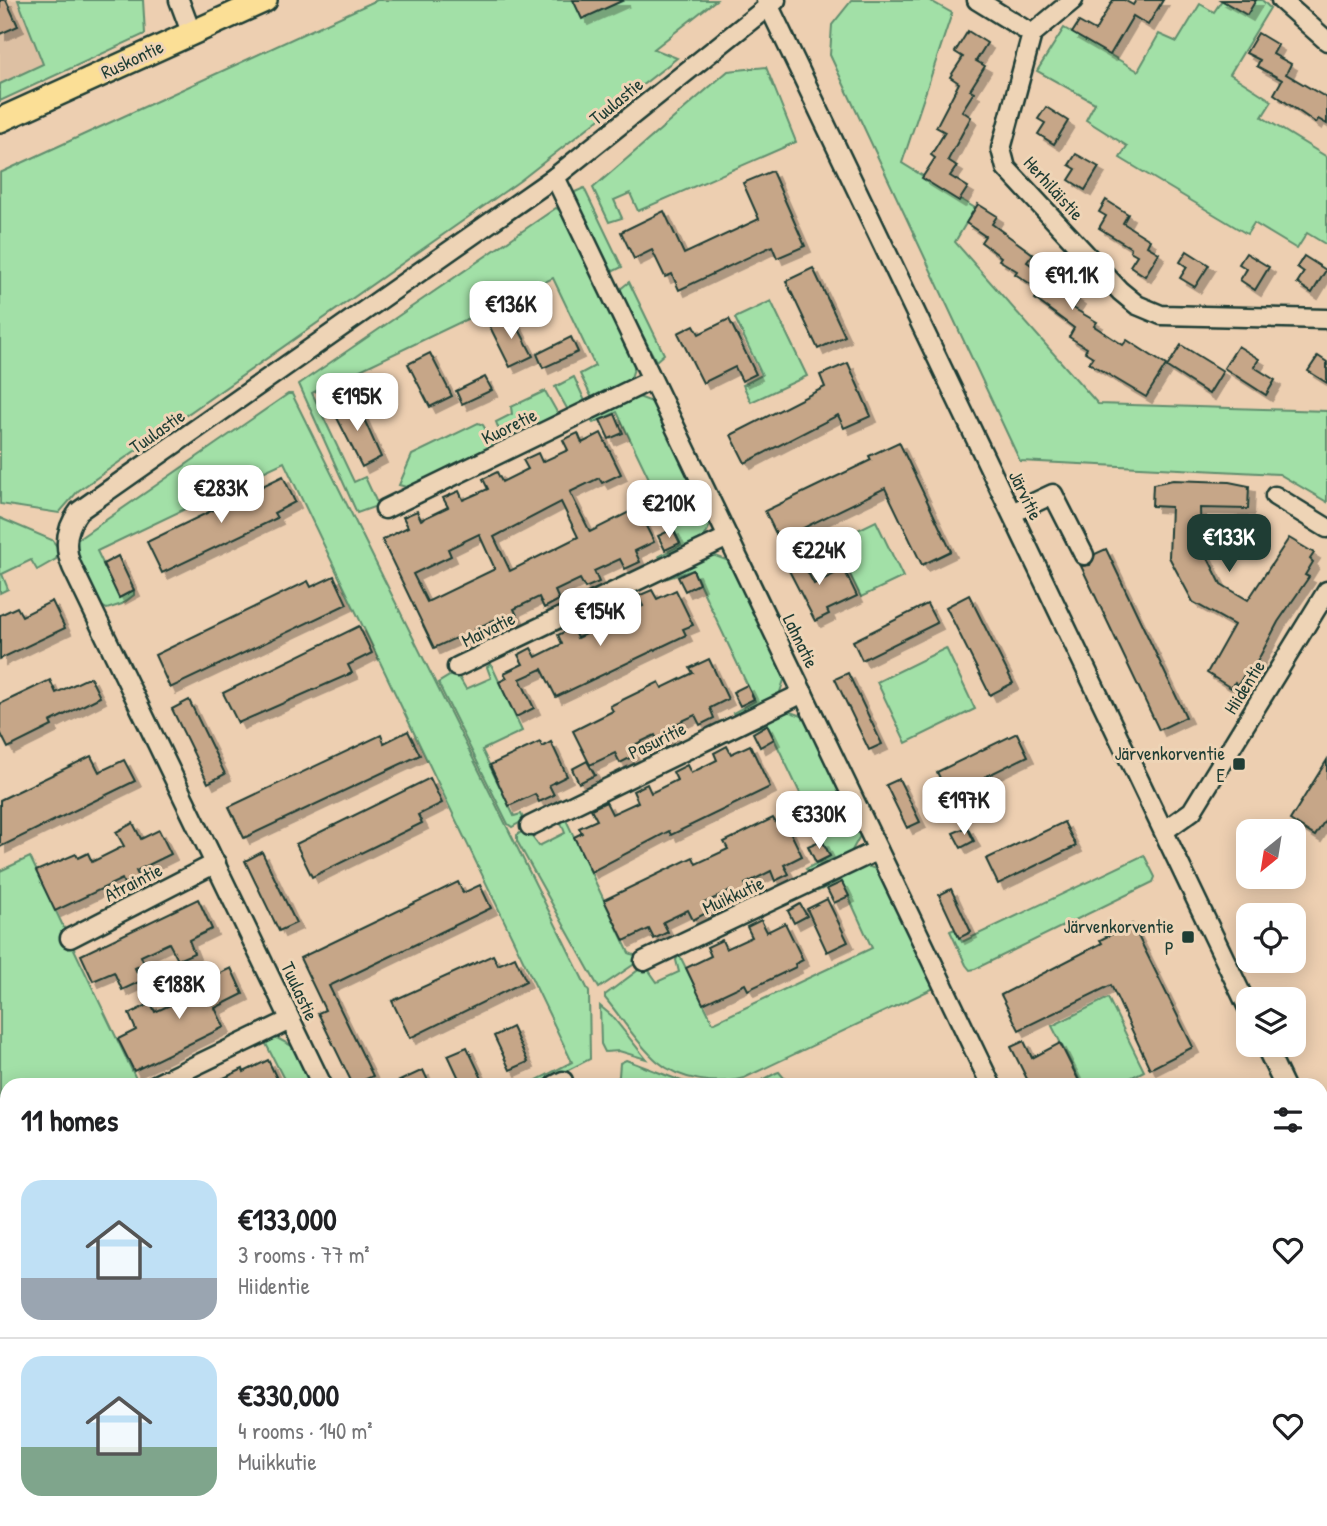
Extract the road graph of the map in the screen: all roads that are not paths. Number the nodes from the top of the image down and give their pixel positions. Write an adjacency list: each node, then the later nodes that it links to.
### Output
1 (179, 0): 7 (street)
2 (265, 0): 7 (main road, Ruskontie)
3 (977, 0): 8 (street)
4 (1073, 0): 8 (street)
5 (1281, 0): 9 (street)
6 (770, 2): 11 (street, Tuulastie); 16 (street, Järvitie)
7 (191, 32): 10 (main road, Ruskontie)
8 (1032, 34): 12 (street, Herhiläistie)
9 (1327, 41)
10 (0, 120)
11 (555, 177): 13 (street, Lahnatie); 26 (street, Tuulastie)
12 (1327, 319)
13 (651, 380): 15 (street, Kuoretie); 18 (street, Lahnatie)
14 (1275, 496): 17 (street)
15 (386, 509)
16 (1012, 513): 19 (street); 24 (street, Järvitie)
17 (1327, 528)
18 (728, 537): 21 (street, Maivatie); 22 (street, Lahnatie)
19 (1084, 555)
20 (1327, 591): 24 (street, Hiidentie)
21 (457, 667)
22 (803, 693): 23 (street, Pasuritie); 25 (street, Lahnatie)
23 (530, 826)
24 (1164, 831): 29 (street, Järvitie)
25 (878, 850): 28 (street, Muikkutie); 34 (street, Lahnatie)
26 (216, 863): 27 (street, Atraintie); 30 (street, Tuulastie)
27 (70, 938)
28 (644, 961)
29 (1238, 987)
30 (290, 1020): 32 (street); 33 (street, Tuulastie)
31 (1271, 1057): 35 (street)
32 (170, 1078)
33 (318, 1078)
34 (988, 1078)
35 (1281, 1078)

